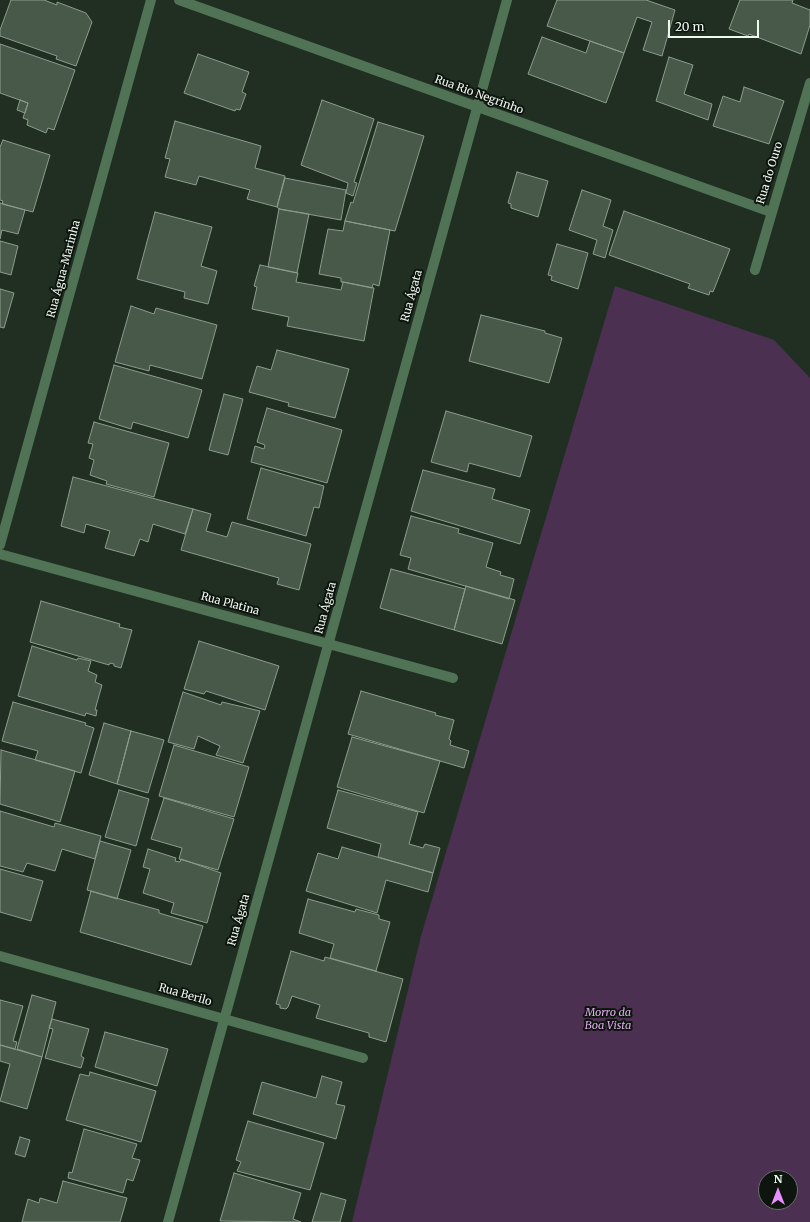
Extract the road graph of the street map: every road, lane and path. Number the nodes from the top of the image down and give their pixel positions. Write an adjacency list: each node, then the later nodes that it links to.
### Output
1 (151, 0): 8 (street, Rua Água-Marinha)
2 (179, 0): 5 (street, Rua Rio Negrinho)
3 (507, 0): 5 (street, Rua Ágata)
4 (810, 83): 6 (street, Rua do Ouro)
5 (477, 107): 6 (street, Rua Rio Negrinho); 10 (street, Rua Ágata)
6 (771, 212): 7 (street, Rua do Ouro)
7 (755, 270)
8 (0, 545)
9 (0, 554): 10 (street, Rua Platina)
10 (328, 644): 11 (street, Rua Platina); 13 (street, Rua Ágata)
11 (454, 678)
12 (0, 956): 13 (street, Rua Berilo)
13 (224, 1019): 14 (street, Rua Berilo); 15 (street, Rua Ágata)
14 (363, 1058)
15 (168, 1222)

